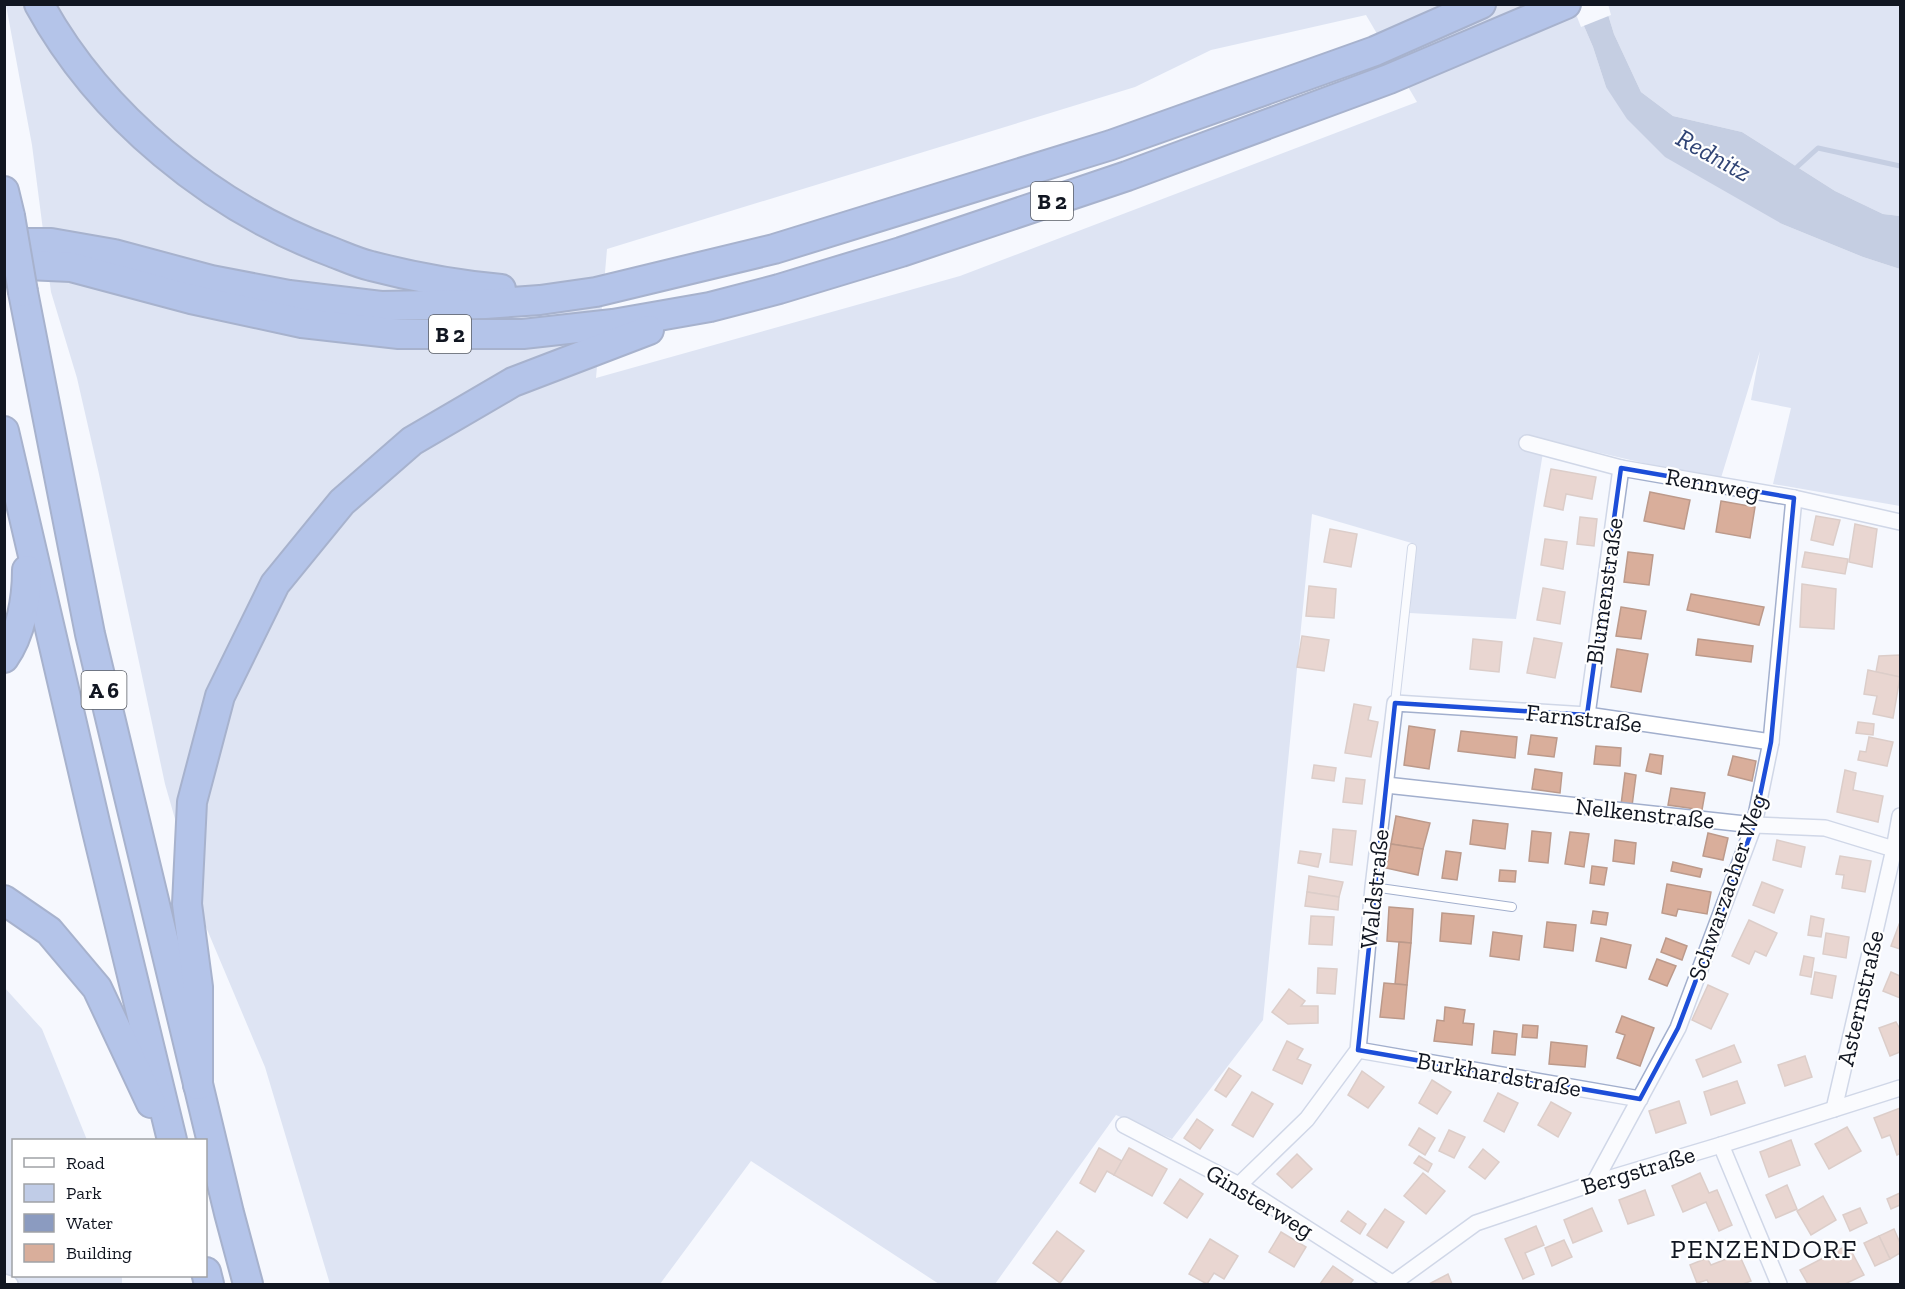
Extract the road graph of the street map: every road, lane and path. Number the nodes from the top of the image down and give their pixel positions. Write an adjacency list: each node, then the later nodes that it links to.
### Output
1 (39, 4): 6 (highway)
2 (1481, 4): 6 (highway, B 2)
3 (1566, 4): 7 (highway, B 2)
4 (6, 217): 6 (highway, B 2); 27 (highway, A 6, bridge)
5 (4, 264): 7 (highway, B 2)
6 (596, 292)
7 (710, 307): 27 (highway)
8 (4, 431): 11 (highway, A 6)
9 (1527, 442): 10 (street, Rennweg)
10 (1621, 468): 12 (street, Rennweg); 17 (street, Blumenstraße)
11 (16, 487): 15 (highway); 32 (highway, A 6)
12 (1794, 498): 13 (street, Rennweg); 18 (street, Schwarzacher Weg)
13 (1900, 522)
14 (1412, 548): 16 (lane, Waldstraße)
15 (4, 658)
16 (1395, 703): 17 (street, Farnstraße); 19 (street, Waldstraße)
17 (1587, 715): 18 (street, Farnstraße)
18 (1772, 742): 21 (street, Schwarzacher Weg)
19 (1386, 785): 21 (street, Nelkenstraße); 23 (street, Waldstraße)
20 (1900, 816): 22 (street, Asternstraße)
21 (1754, 825): 22 (street, Nelkenstraße); 29 (street, Schwarzacher Weg)
22 (1898, 850): 30 (street, Asternstraße)
23 (1373, 887): 25 (lane); 26 (street, Waldstraße)
24 (4, 900): 32 (highway)
25 (1512, 907)
26 (1358, 1050): 29 (street, Burkhardstraße); 35 (street)
27 (198, 1085): 38 (highway, A 6)
28 (1900, 1089): 30 (street, Bergstraße)
29 (1641, 1099): 34 (street, Schwarzacher Weg)
30 (1834, 1109): 33 (street, Bergstraße)
31 (1124, 1125): 35 (street, Ginsterweg)
32 (172, 1138)
33 (1721, 1145): 34 (street, Bergstraße); 40 (street)
34 (1594, 1183): 39 (street, Bergstraße)
35 (1239, 1185): 39 (street, Ginsterweg)
36 (4, 1282): 37 (street)
37 (10, 1284)
38 (248, 1284)
39 (1392, 1284)
40 (1779, 1284)

